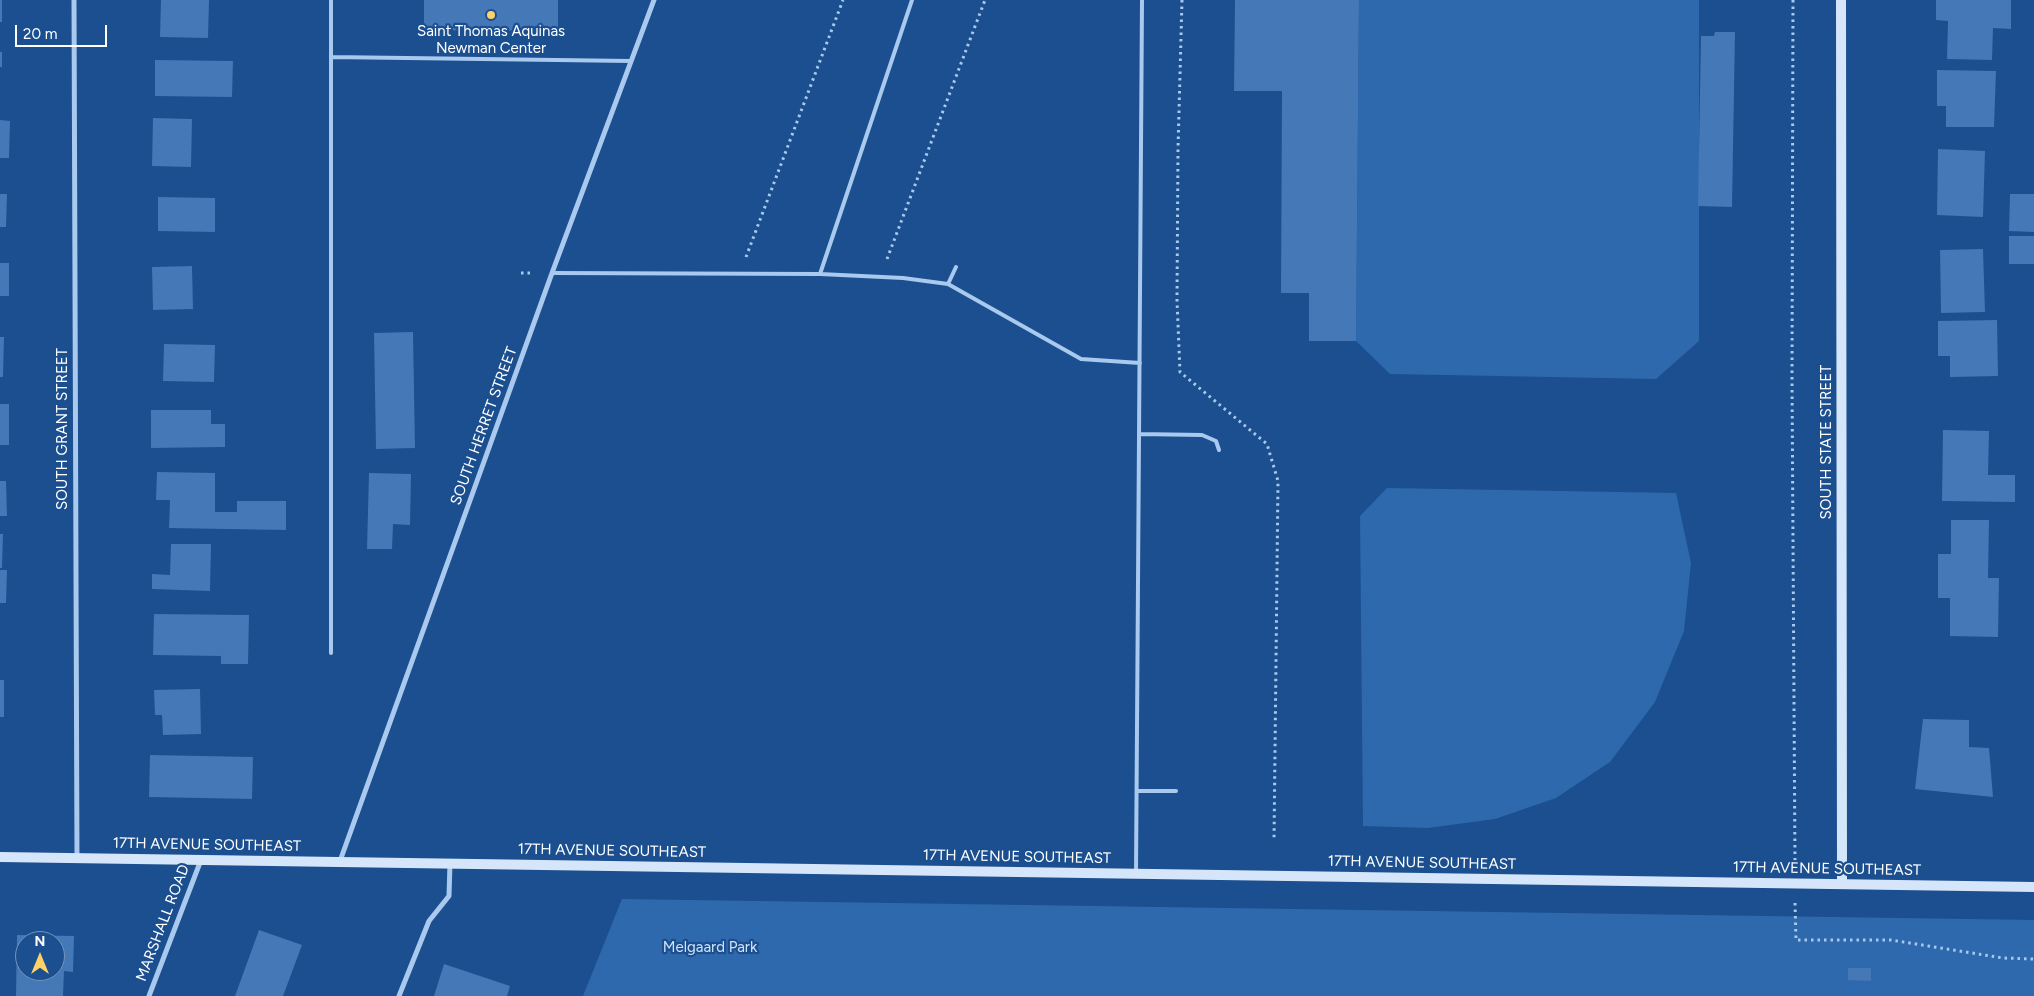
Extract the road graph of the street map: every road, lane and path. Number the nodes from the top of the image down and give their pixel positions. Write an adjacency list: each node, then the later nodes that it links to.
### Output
1 (74, 0): 27 (street, SOUTH GRANT STREET)
2 (331, 0): 11 (lane)
3 (654, 0): 12 (street, SOUTH HERRET STREET)
4 (843, 0): 15 (path)
5 (912, 0): 16 (lane)
6 (985, 0): 17 (path)
7 (1142, 0): 19 (lane)
8 (1182, 0): 25 (path)
9 (1793, 0): 32 (path)
10 (1841, 0): 33 (street, SOUTH STATE STREET)
11 (331, 57): 12 (lane); 22 (lane)
12 (631, 61): 14 (street, SOUTH HERRET STREET)
13 (956, 267): 18 (lane)
14 (552, 272): 15 (lane); 29 (street, SOUTH HERRET STREET)
15 (739, 274): 16 (lane)
16 (820, 274): 17 (lane)
17 (880, 277): 18 (lane)
18 (948, 284): 19 (lane)
19 (1140, 363): 20 (lane)
20 (1139, 434): 21 (lane); 23 (lane)
21 (1218, 450)
22 (331, 653)
23 (1137, 791): 24 (lane); 31 (lane)
24 (1176, 791)
25 (1274, 841)
26 (0, 857): 27 (street, 17TH AVENUE SOUTHEAST)
27 (77, 858): 28 (street, 17TH AVENUE SOUTHEAST)
28 (201, 860): 29 (street, 17TH AVENUE SOUTHEAST); 36 (street, MARSHALL ROAD)
29 (340, 862): 30 (street, 17TH AVENUE SOUTHEAST)
30 (450, 863): 31 (street, 17TH AVENUE SOUTHEAST); 37 (street)
31 (1136, 874): 32 (street, 17TH AVENUE SOUTHEAST)
32 (1795, 883): 33 (street, 17TH AVENUE SOUTHEAST); 35 (path)
33 (1842, 884): 34 (street, 17TH AVENUE SOUTHEAST)
34 (2034, 887)
35 (2034, 959)
36 (149, 996)
37 (399, 996)

